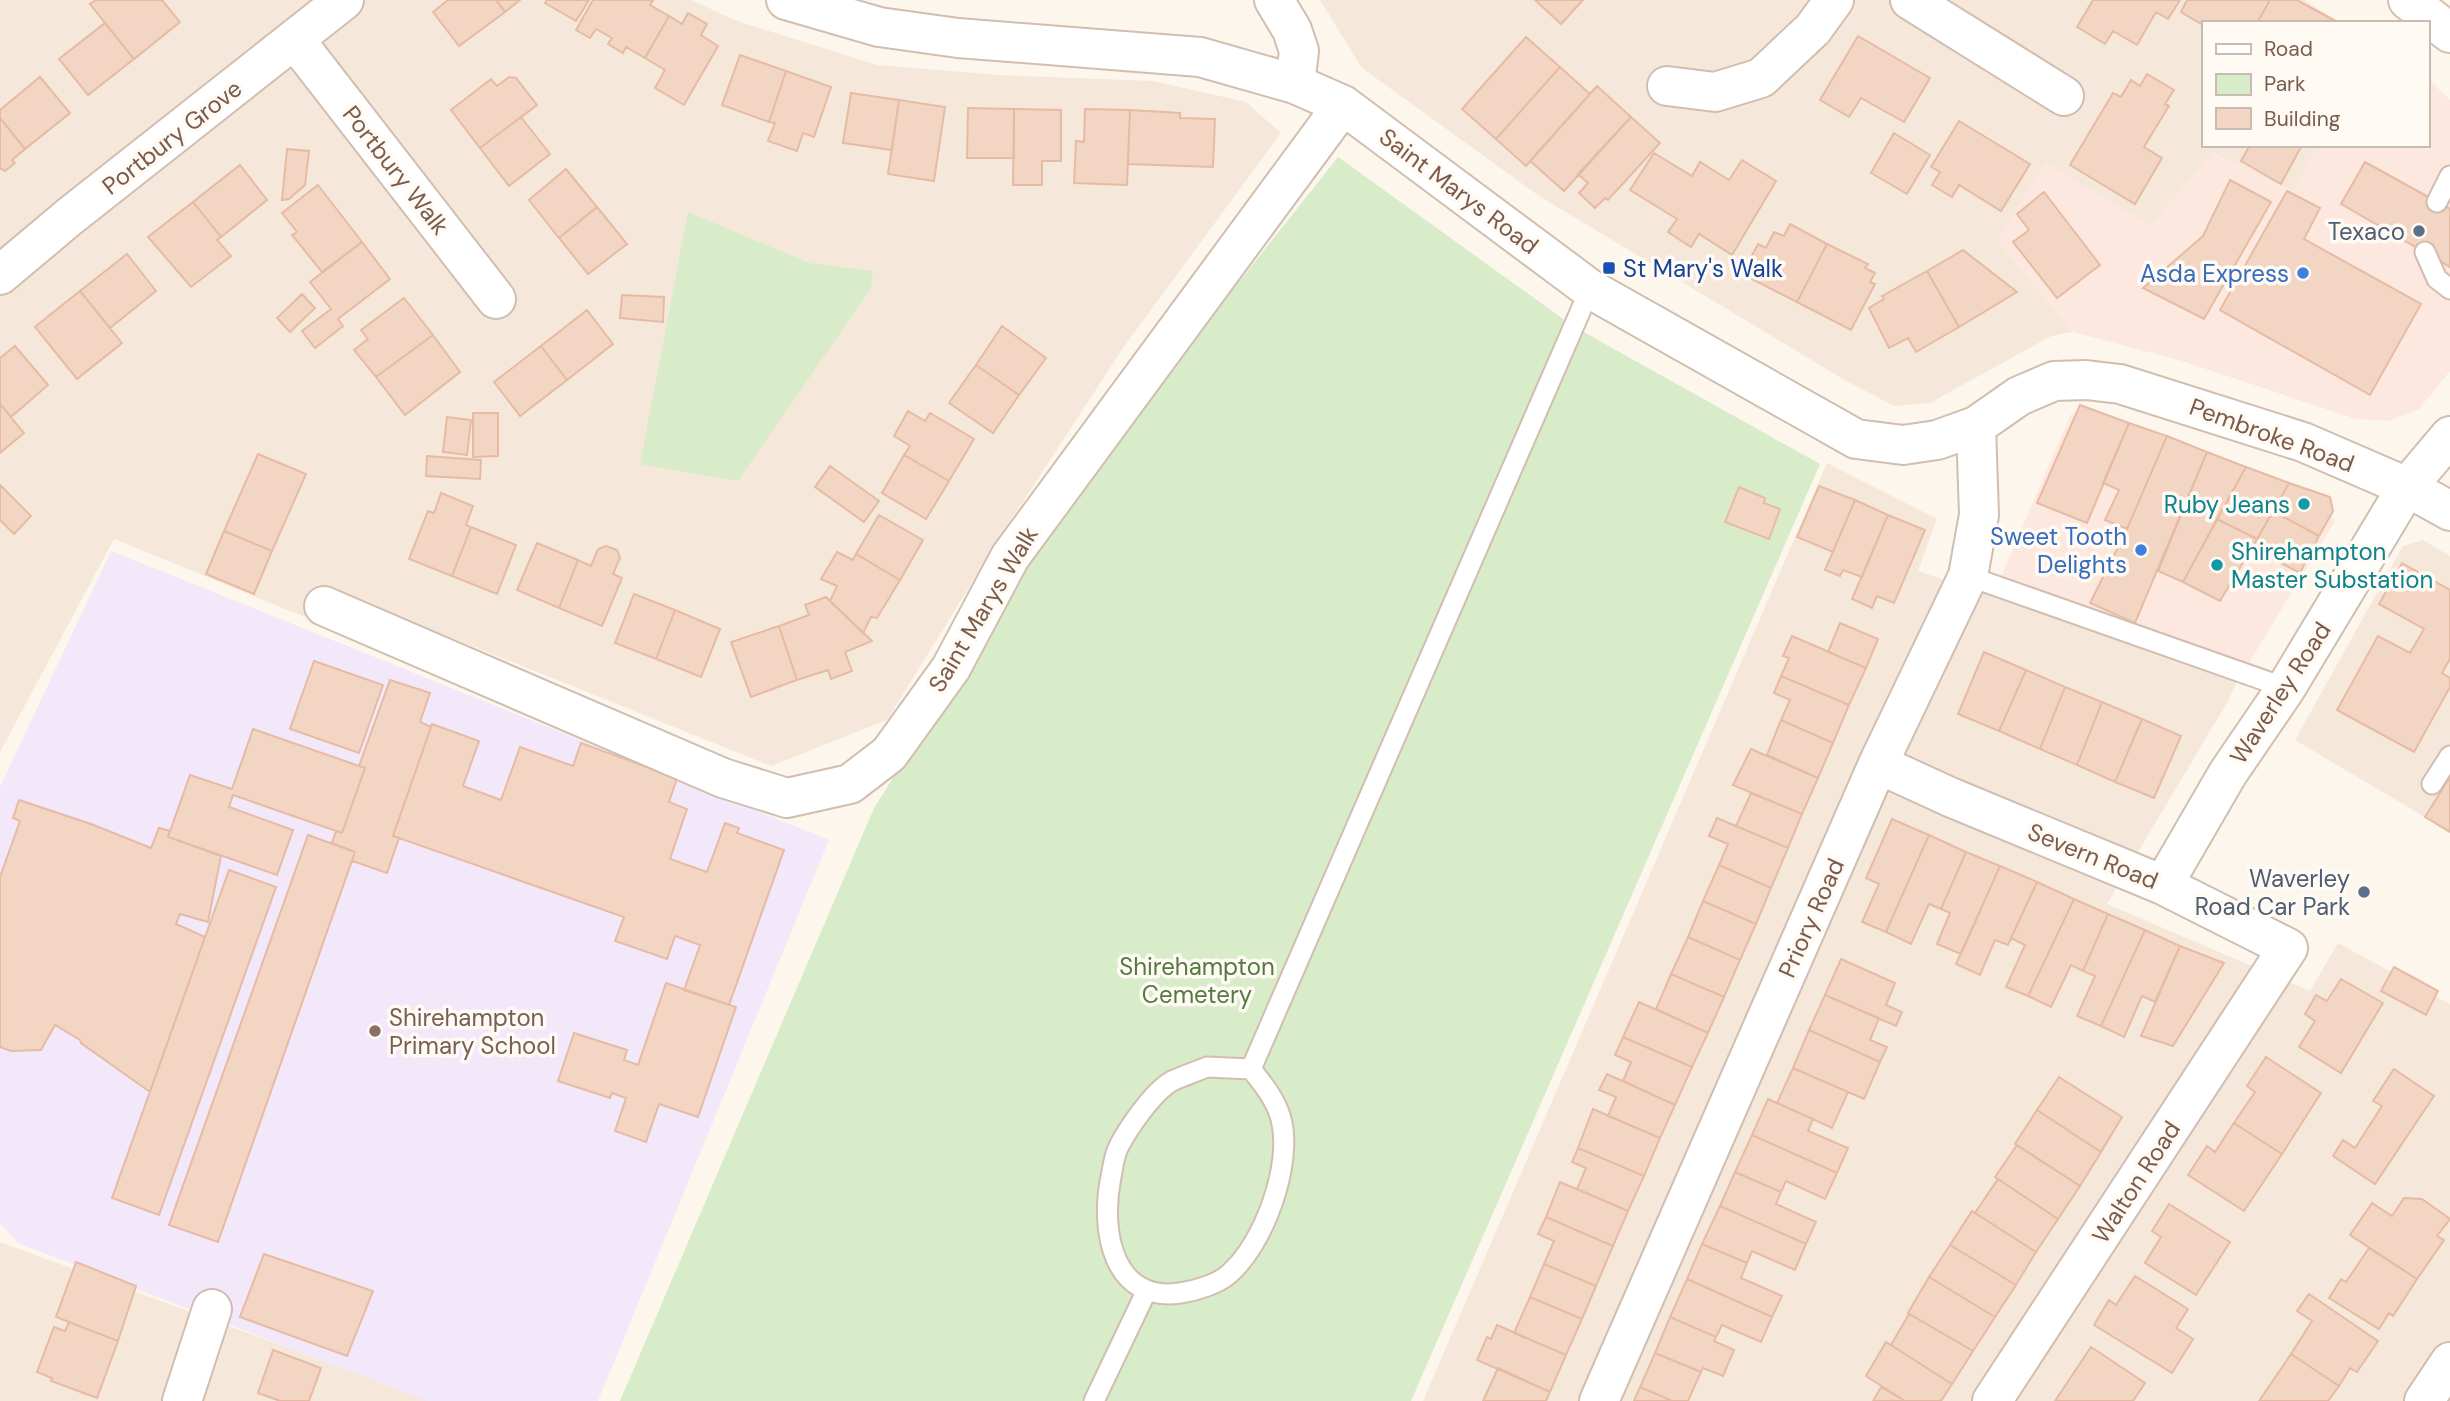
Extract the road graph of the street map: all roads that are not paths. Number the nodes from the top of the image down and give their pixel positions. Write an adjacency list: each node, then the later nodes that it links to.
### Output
1 (344, 0): 8 (street, Portbury Grove)
2 (786, 0): 9 (street, Saint Marys Road)
3 (1274, 0): 9 (street)
4 (1834, 0): 10 (street)
5 (1910, 0): 11 (street)
6 (2408, 0): 7 (street)
7 (2450, 33)
8 (295, 40): 16 (street, Portbury Grove); 19 (street, Portbury Walk)
9 (1295, 84): 12 (street, Saint Marys Road)
10 (1667, 86)
11 (2064, 96)
12 (1343, 105): 17 (street, Saint Marys Road); 26 (street, Saint Marys Walk)
13 (2450, 176): 14 (lane)
14 (2437, 202)
15 (2424, 252): 18 (lane)
16 (0, 275)
17 (1590, 289): 21 (street, Saint Marys Road); 33 (lane)
18 (2450, 289)
19 (496, 299)
20 (2086, 380): 21 (street, Saint Marys Road); 23 (street, Pembroke Road)
21 (1976, 426): 25 (street, Priory Road)
22 (2450, 436): 23 (street, Waverley Road)
23 (2407, 487): 24 (street, Pembroke Road); 27 (street, Waverley Road)
24 (2450, 511)
25 (1968, 576): 27 (lane); 29 (street, Priory Road)
26 (324, 606)
27 (2286, 688): 31 (street, Waverley Road)
28 (2450, 756): 30 (lane)
29 (1878, 764): 31 (street, Severn Road); 39 (street, Priory Road)
30 (2432, 784)
31 (2163, 884): 32 (street, Severn Road)
32 (2279, 963): 40 (street, Walton Road)
33 (1251, 1069): 34 (lane); 34 (lane)
34 (1146, 1292): 38 (lane)
35 (212, 1310): 37 (street)
36 (2450, 1362): 41 (street)
37 (182, 1401)
38 (1094, 1401)
39 (1599, 1401)
40 (1992, 1401)
41 (2424, 1401)

